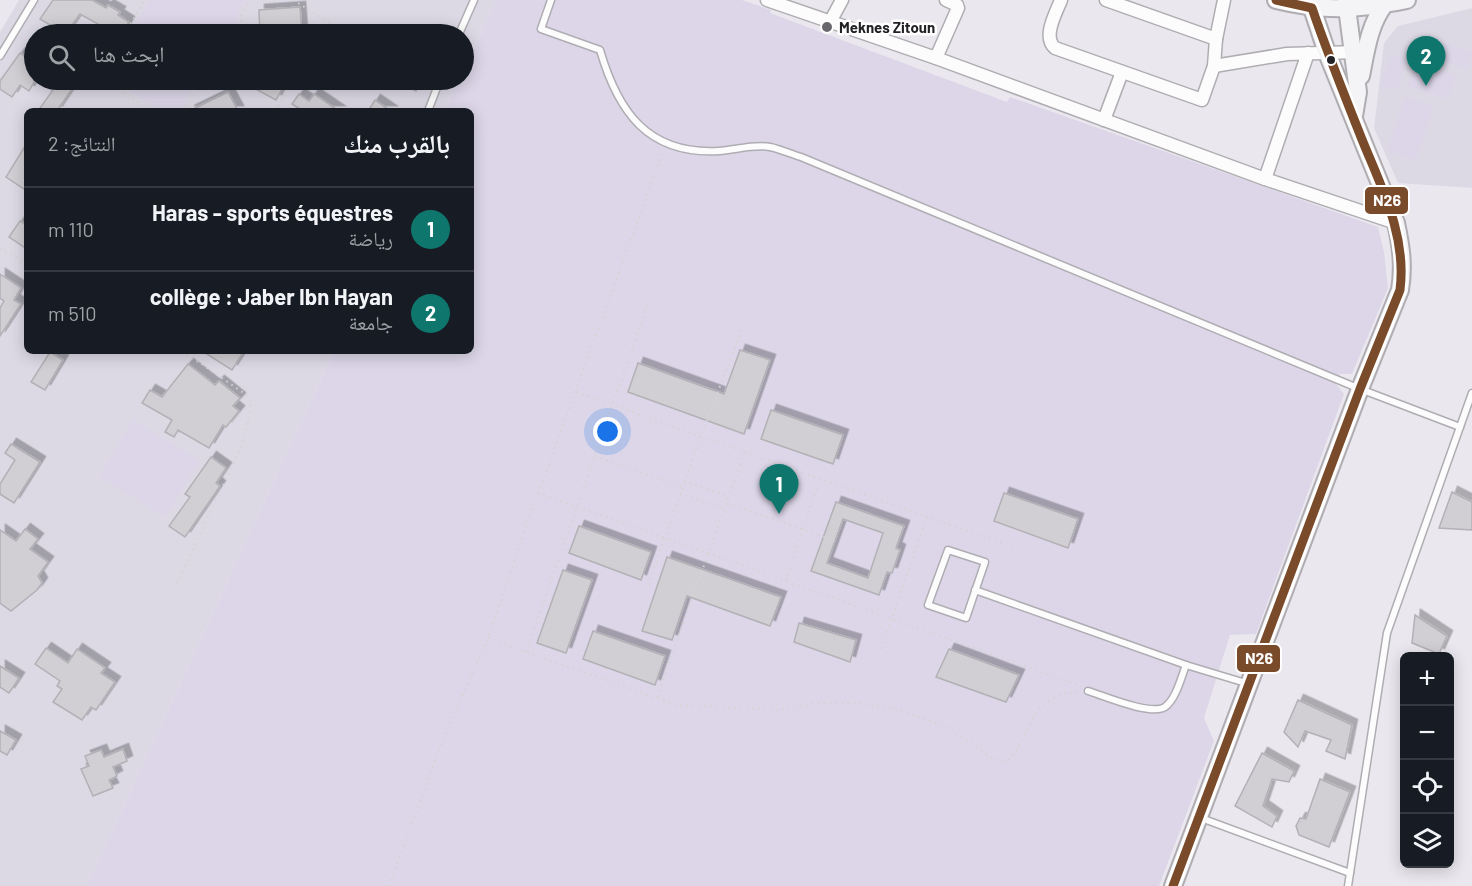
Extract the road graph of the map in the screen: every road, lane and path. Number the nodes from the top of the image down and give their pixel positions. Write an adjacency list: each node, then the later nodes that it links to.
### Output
1 (34, 0): 27 (lane)
2 (145, 0): 19 (path)
3 (250, 0): 20 (path)
4 (293, 0): 21 (path)
5 (474, 0): 22 (lane)
6 (551, 0): 41 (lane)
7 (842, 0): 18 (street)
8 (946, 0): 28 (street)
9 (1061, 0): 30 (street)
10 (1106, 0): 23 (street)
11 (1224, 0): 23 (street)
12 (1276, 0): 15 (main road)
13 (1407, 0): 16 (main road)
14 (774, 1): 18 (street)
15 (1312, 4): 17 (main road); 24 (main road)
16 (1385, 4): 17 (main road); 25 (main road)
17 (1347, 5): 25 (main road)
18 (831, 22): 28 (street)
19 (130, 24)
20 (241, 24)
21 (328, 24)
22 (463, 24)
23 (1216, 39): 29 (street)
24 (1327, 52): 25 (street); 26 (street); 39 (main road)
25 (1360, 52): 39 (main road)
26 (1308, 53): 29 (street); 42 (street)
27 (0, 56)
28 (936, 58): 40 (street)
29 (1214, 66): 30 (street)
30 (1122, 72): 40 (street)
31 (119, 90): 35 (path)
32 (195, 90): 36 (path)
33 (288, 90): 37 (path)
34 (436, 90): 38 (lane)
35 (149, 108)
36 (185, 108)
37 (277, 108)
38 (429, 108)
39 (1354, 116): 43 (main road)
40 (1104, 120): 42 (street)
41 (666, 143): 49 (lane); 50 (path)
42 (1265, 179): 43 (street)
43 (1396, 223): 49 (main road)
44 (0, 248): 45 (path)
45 (24, 262)
46 (648, 304): 52 (path)
47 (745, 321): 54 (path)
48 (183, 354): 73 (path)
49 (1360, 389): 53 (lane); 81 (main road)
50 (576, 392): 52 (path); 60 (path)
51 (1472, 393): 53 (lane)
52 (613, 405): 54 (path); 56 (path)
53 (1460, 427): 85 (lane)
54 (701, 436): 55 (path); 58 (path)
55 (745, 451): 57 (path); 62 (path)
56 (595, 456): 59 (path); 64 (path)
57 (820, 478): 66 (path); 67 (path)
58 (684, 481): 59 (path); 62 (path)
59 (682, 487): 61 (path)
60 (538, 493): 64 (path); 77 (path)
61 (680, 494): 65 (path); 68 (path)
62 (729, 497): 63 (path)
63 (727, 503): 65 (path); 67 (path)
64 (577, 507): 68 (path); 79 (path)
65 (725, 509): 71 (path)
66 (927, 516): 70 (path); 76 (path)
67 (803, 530): 69 (path); 72 (path)
68 (664, 538): 71 (path); 74 (path)
69 (835, 541)
70 (1016, 548)
71 (709, 554): 72 (path); 83 (path)
72 (786, 581): 76 (path)
73 (177, 583)
74 (648, 585)
75 (975, 590): 75 (lane); 80 (lane)
76 (892, 619): 78 (path); 82 (path)
77 (488, 638): 79 (path); 86 (path)
78 (881, 649)
79 (526, 652): 83 (path)
80 (1186, 665): 81 (lane); 82 (lane)
81 (1250, 684): 84 (main road)
82 (1088, 691): 83 (path)
83 (657, 698)
84 (1200, 818): 85 (lane); 87 (main road)
85 (1350, 873): 88 (lane)
86 (389, 886)
87 (1173, 886)
88 (1348, 886)

